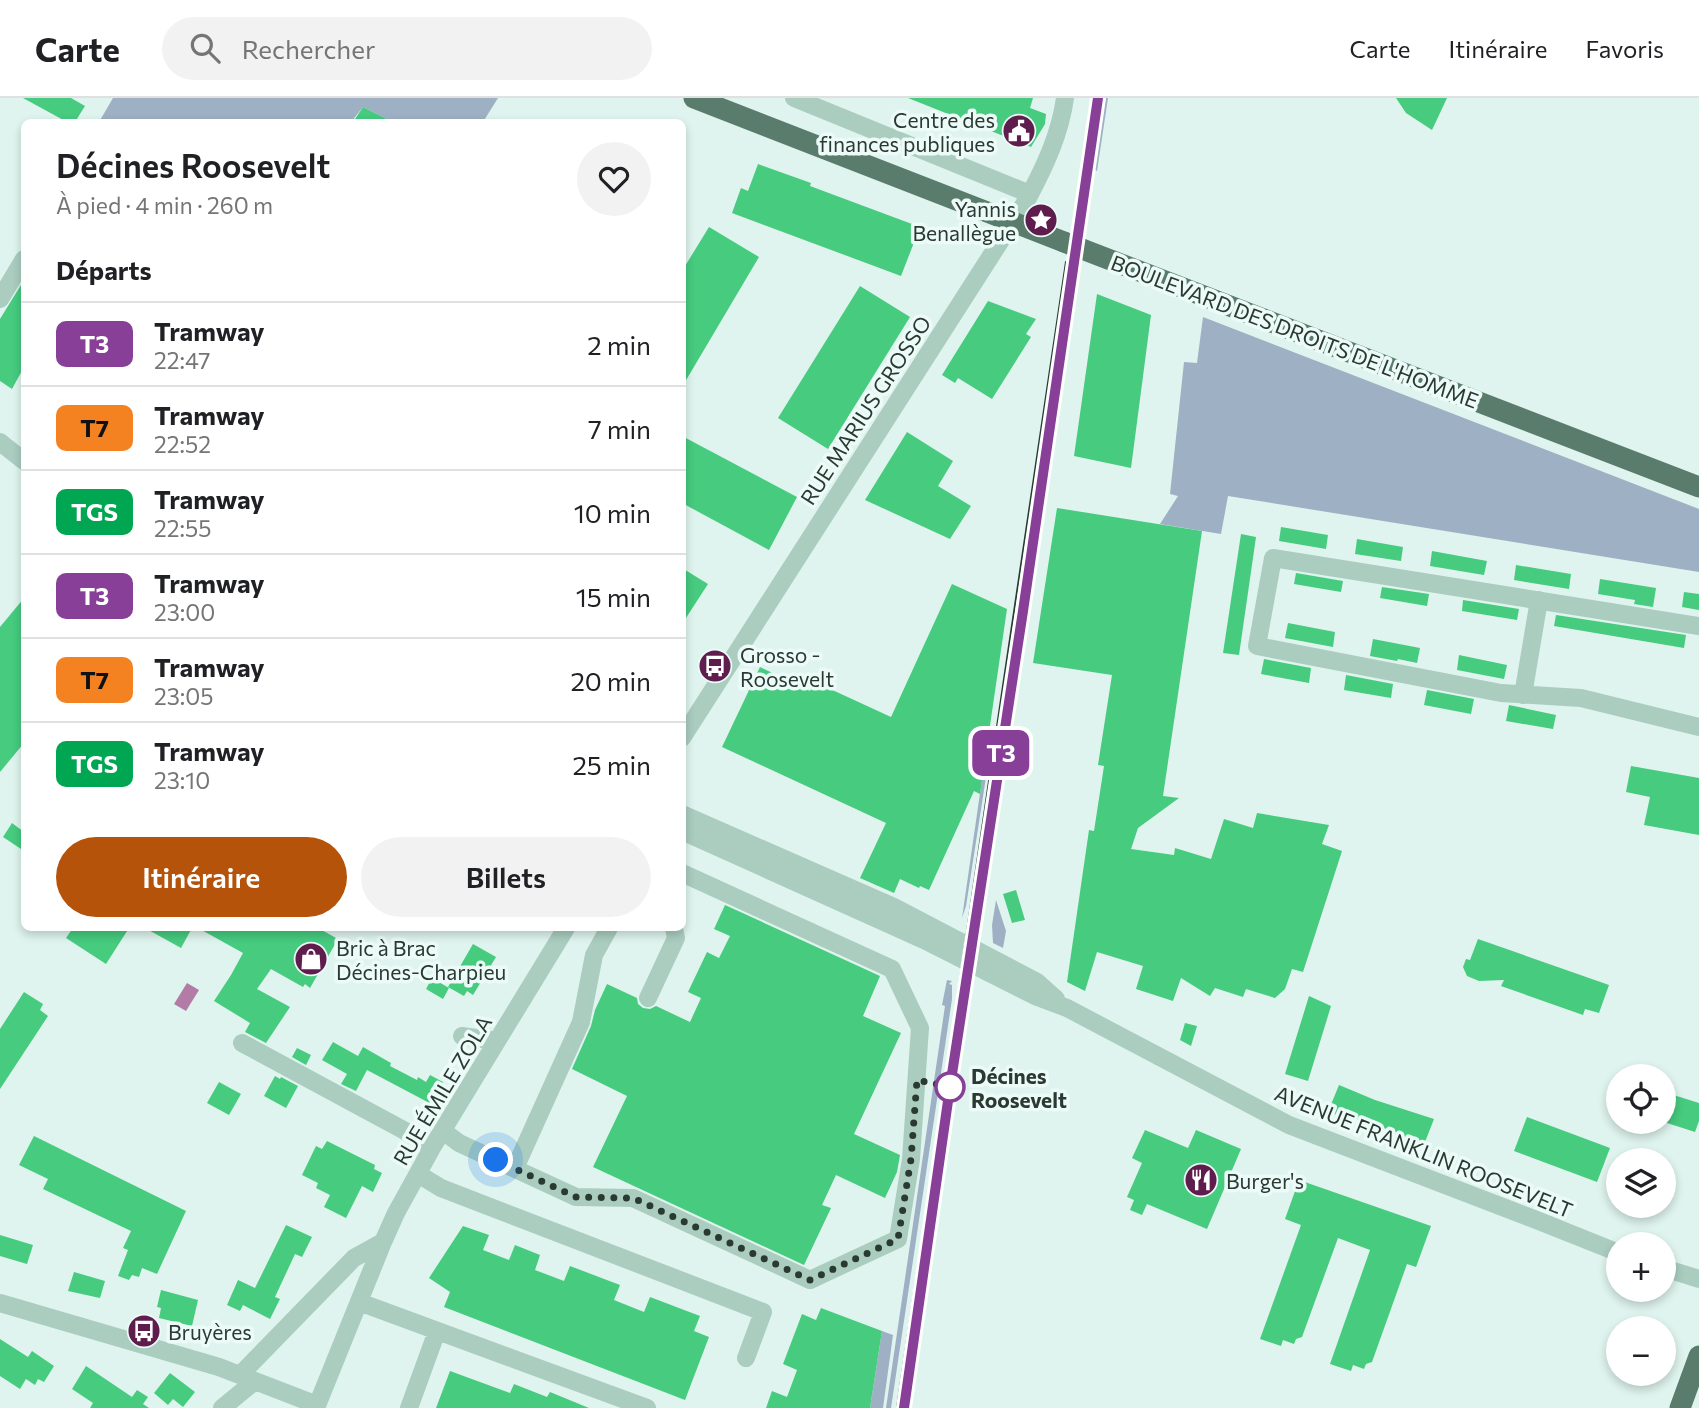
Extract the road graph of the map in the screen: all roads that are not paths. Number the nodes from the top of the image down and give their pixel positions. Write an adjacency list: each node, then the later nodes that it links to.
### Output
1 (695, 98): 5 (main road, BOULEVARD DES DROITS DE L'HOMME)
2 (794, 98): 4 (street)
3 (1065, 98): 4 (street, RUE MARIUS GROSSO)
4 (1030, 194): 5 (street, RUE MARIUS GROSSO)
5 (1014, 222): 10 (main road, BOULEVARD DES DROITS DE L'HOMME); 15 (street, RUE MARIUS GROSSO)
6 (21, 264): 7 (street)
7 (0, 299)
8 (0, 442): 9 (street)
9 (21, 458)
10 (1699, 487)
11 (1539, 600): 12 (street); 13 (street); 13 (street)
12 (1699, 626)
13 (1524, 695): 14 (street)
14 (1699, 727)
15 (686, 732)
16 (686, 816): 22 (street, AVENUE FRANKLIN ROOSEVELT)
17 (686, 833): 22 (street, AVENUE FRANKLIN ROOSEVELT)
18 (686, 875): 28 (street)
19 (564, 931): 25 (street, RUE ÉMILE ZOLA)
20 (607, 931): 28 (street)
21 (675, 931): 23 (street)
22 (927, 933): 31 (street, AVENUE FRANKLIN ROOSEVELT)
23 (648, 998)
24 (462, 1036): 25 (street)
25 (497, 1041): 27 (street, RUE ÉMILE ZOLA)
26 (242, 1043): 27 (street)
27 (438, 1139): 28 (street); 29 (street, RUE ÉMILE ZOLA)
28 (515, 1168)
29 (418, 1174): 30 (street, RUE ÉMILE ZOLA); 38 (street)
30 (383, 1242): 34 (street, RUE ÉMILE ZOLA); 39 (street)
31 (1606, 1248)
32 (1676, 1272): 33 (street)
33 (1699, 1279)
34 (359, 1302): 36 (street); 40 (street, RUE ÉMILE ZOLA)
35 (0, 1303): 39 (street)
36 (436, 1331): 42 (street); 43 (street)
37 (1699, 1356): 44 (main road)
38 (746, 1359)
39 (247, 1378): 40 (street); 41 (street)
40 (317, 1406)
41 (222, 1408)
42 (409, 1408)
43 (647, 1408)
44 (1680, 1408)

